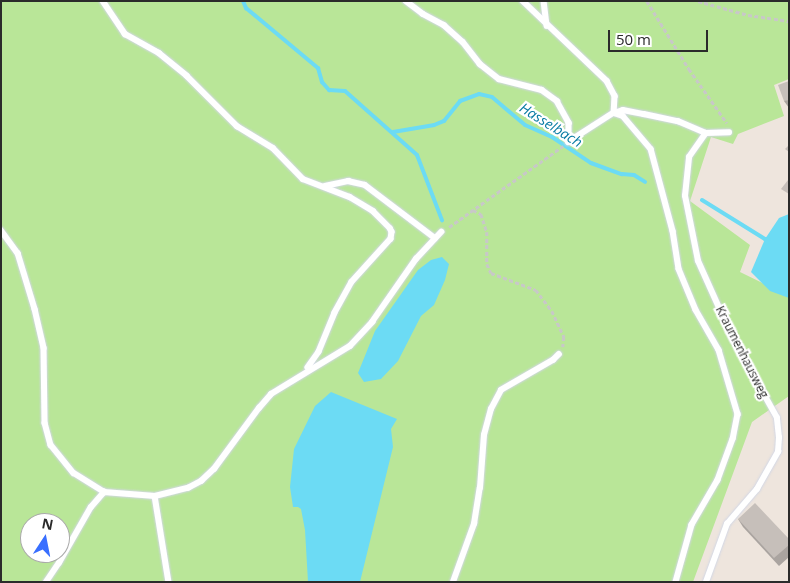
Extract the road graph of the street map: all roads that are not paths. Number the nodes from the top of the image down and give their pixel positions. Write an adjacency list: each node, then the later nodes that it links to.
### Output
1 (103, 1): 9 (lane)
2 (406, 1): 6 (lane)
3 (523, 1): 5 (lane)
4 (544, 1): 5 (lane)
5 (547, 26): 6 (lane)
6 (614, 113): 8 (lane); 20 (lane)
7 (729, 132): 8 (lane)
8 (706, 133): 21 (lane, Kraumenhausweg)
9 (325, 186): 12 (lane); 14 (lane)
10 (1, 230): 15 (lane)
11 (441, 232): 12 (lane)
12 (435, 238): 14 (lane)
13 (558, 354): 19 (lane)
14 (305, 372): 16 (lane)
15 (104, 492): 16 (lane); 17 (lane)
16 (155, 496): 18 (lane)
17 (46, 582)
18 (168, 582)
19 (453, 582)
20 (676, 582)
21 (706, 582)

